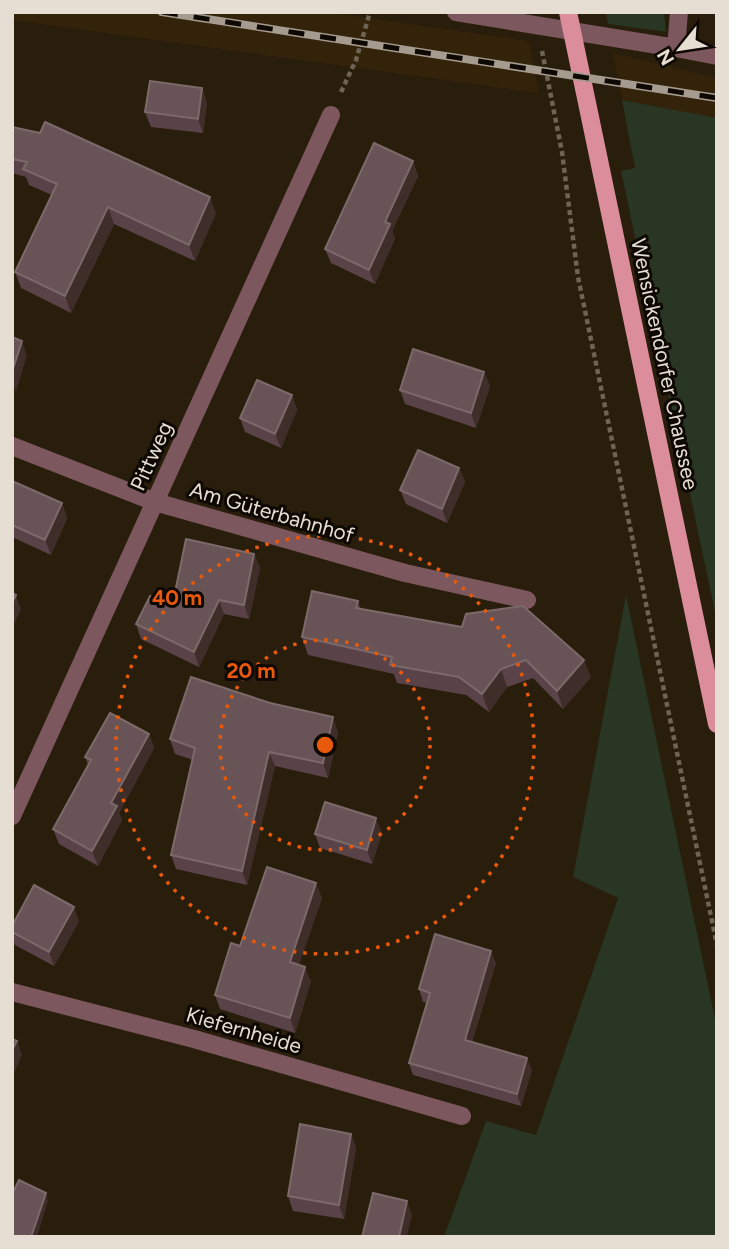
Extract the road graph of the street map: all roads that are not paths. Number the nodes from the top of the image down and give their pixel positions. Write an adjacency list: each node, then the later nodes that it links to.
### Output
1 (456, 12): 4 (street)
2 (568, 12): 10 (main road, Wensickendorfer Chaussee)
3 (679, 12): 4 (street)
4 (677, 47): 5 (street)
5 (717, 56)
6 (331, 115): 8 (street, Pittweg)
7 (12, 446): 8 (street, Am Güterbahnhof)
8 (155, 502): 9 (street, Am Güterbahnhof); 11 (street, Pittweg)
9 (527, 600)
10 (717, 724)
11 (12, 816)
12 (12, 992): 13 (street, Kiefernheide)
13 (462, 1116)

